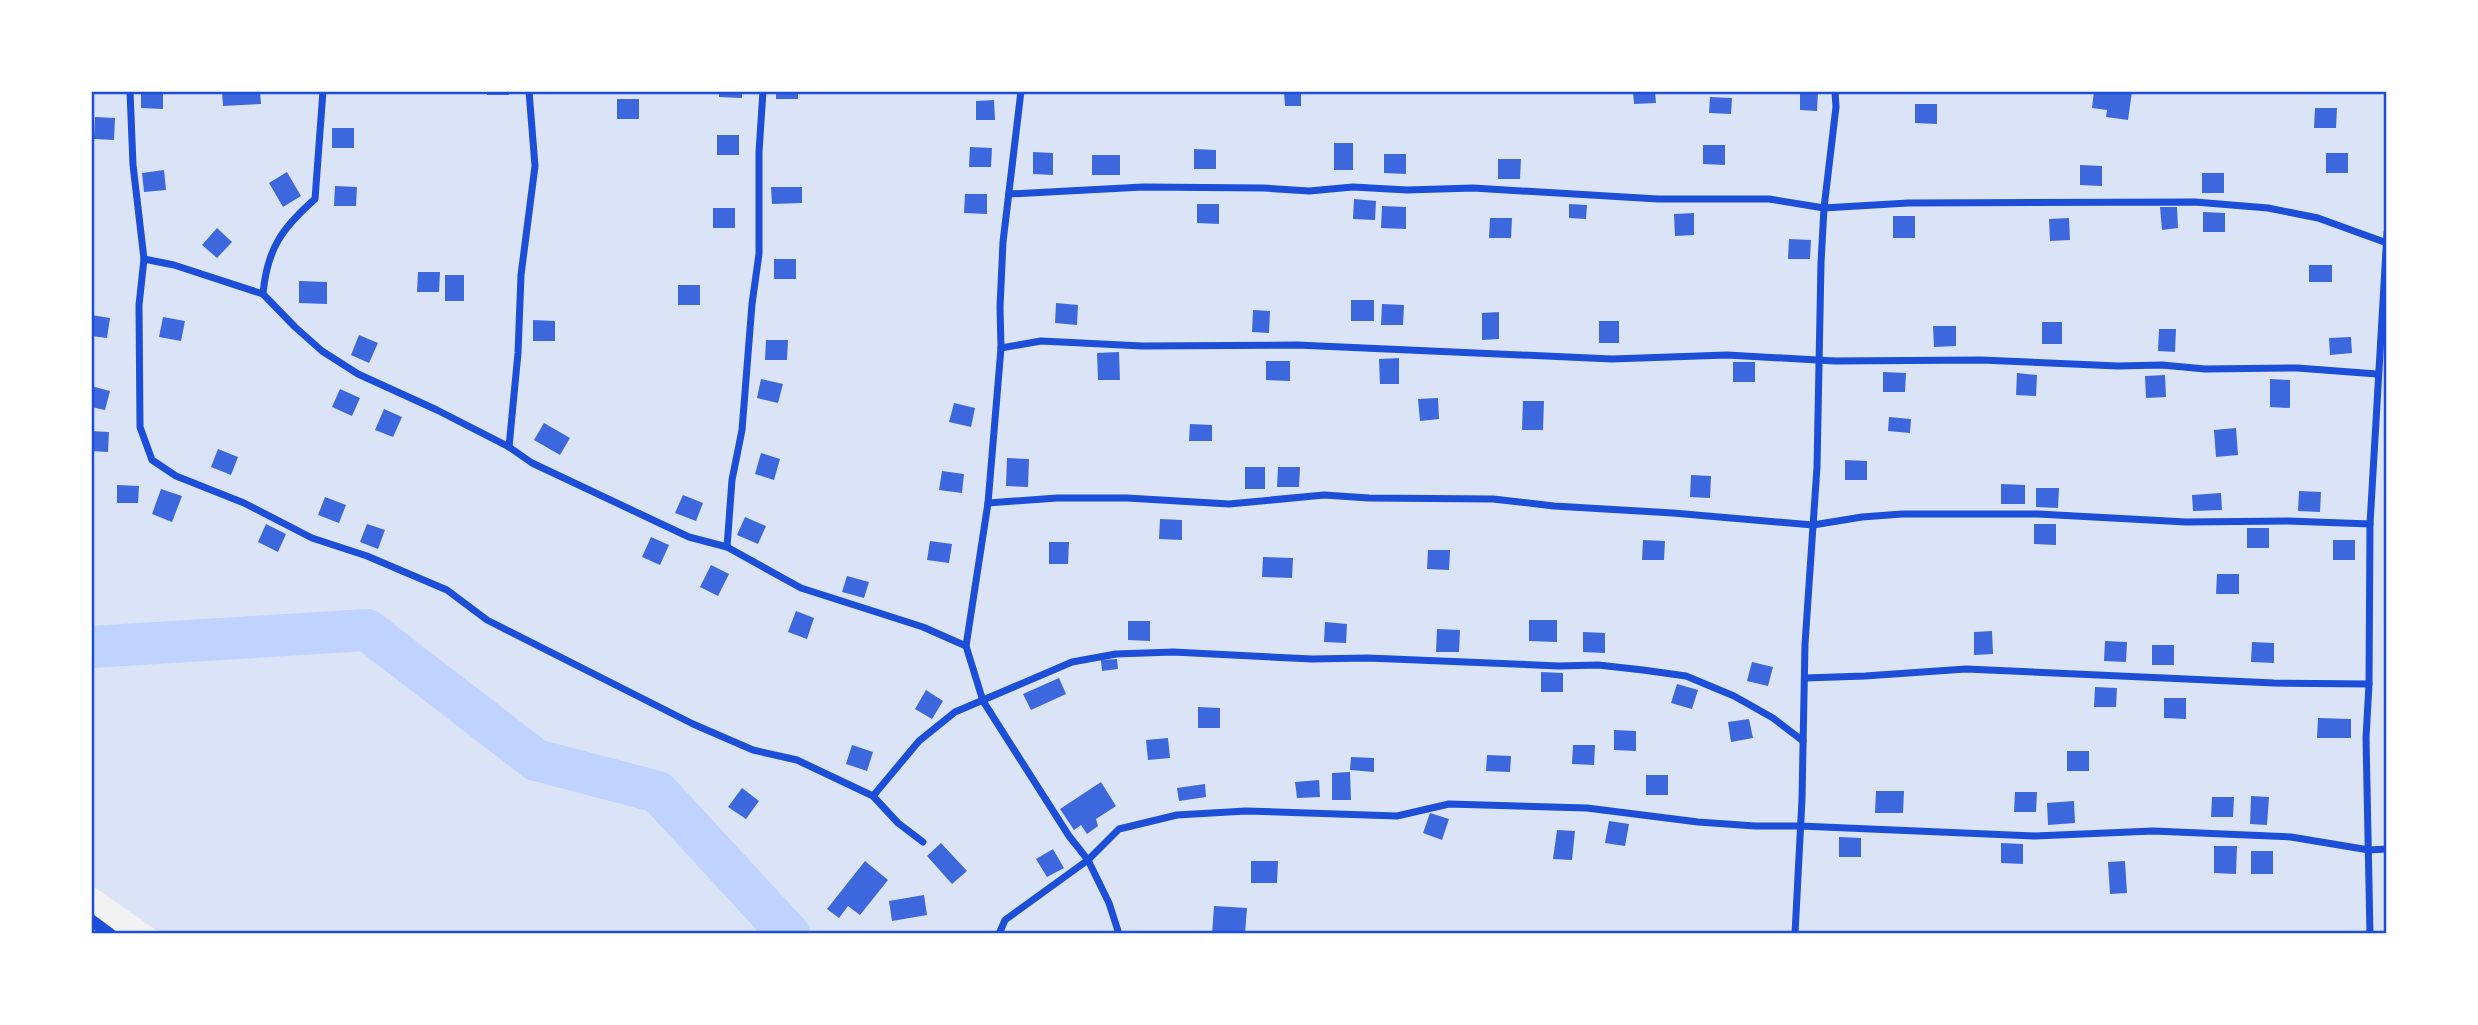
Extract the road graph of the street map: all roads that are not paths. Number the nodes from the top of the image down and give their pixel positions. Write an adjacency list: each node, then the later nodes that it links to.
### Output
1 (130, 91): 11 (street)
2 (323, 91): 12 (street)
3 (529, 91): 16 (street)
4 (763, 91): 20 (street)
5 (1021, 91): 7 (street)
6 (1835, 91): 8 (street)
7 (1009, 194): 8 (street); 13 (street)
8 (1824, 208): 10 (street); 14 (street)
9 (2387, 233): 10 (street)
10 (2387, 243): 15 (street)
11 (144, 259): 12 (street); 26 (street)
12 (263, 294): 16 (street)
13 (1001, 348): 14 (street); 17 (street)
14 (1819, 360): 15 (street); 19 (street)
15 (2377, 374): 18 (street)
16 (509, 447): 20 (street)
17 (988, 503): 19 (street); 21 (street)
18 (2370, 524): 19 (street); 23 (street)
19 (1812, 525): 22 (street)
20 (727, 547): 21 (street)
21 (966, 646): 24 (street)
22 (1805, 678): 23 (street); 25 (street)
23 (2369, 684): 30 (street)
24 (983, 701): 25 (street); 26 (street); 31 (street)
25 (1803, 741): 27 (street)
26 (873, 796): 28 (street)
27 (1800, 826): 30 (street); 31 (street); 36 (street)
28 (923, 842)
29 (2387, 849): 30 (street)
30 (2369, 850): 37 (street)
31 (1088, 860): 34 (street); 35 (street)
32 (91, 920): 33 (street)
33 (110, 934)
34 (999, 934)
35 (1119, 934)
36 (1795, 934)
37 (2370, 934)

